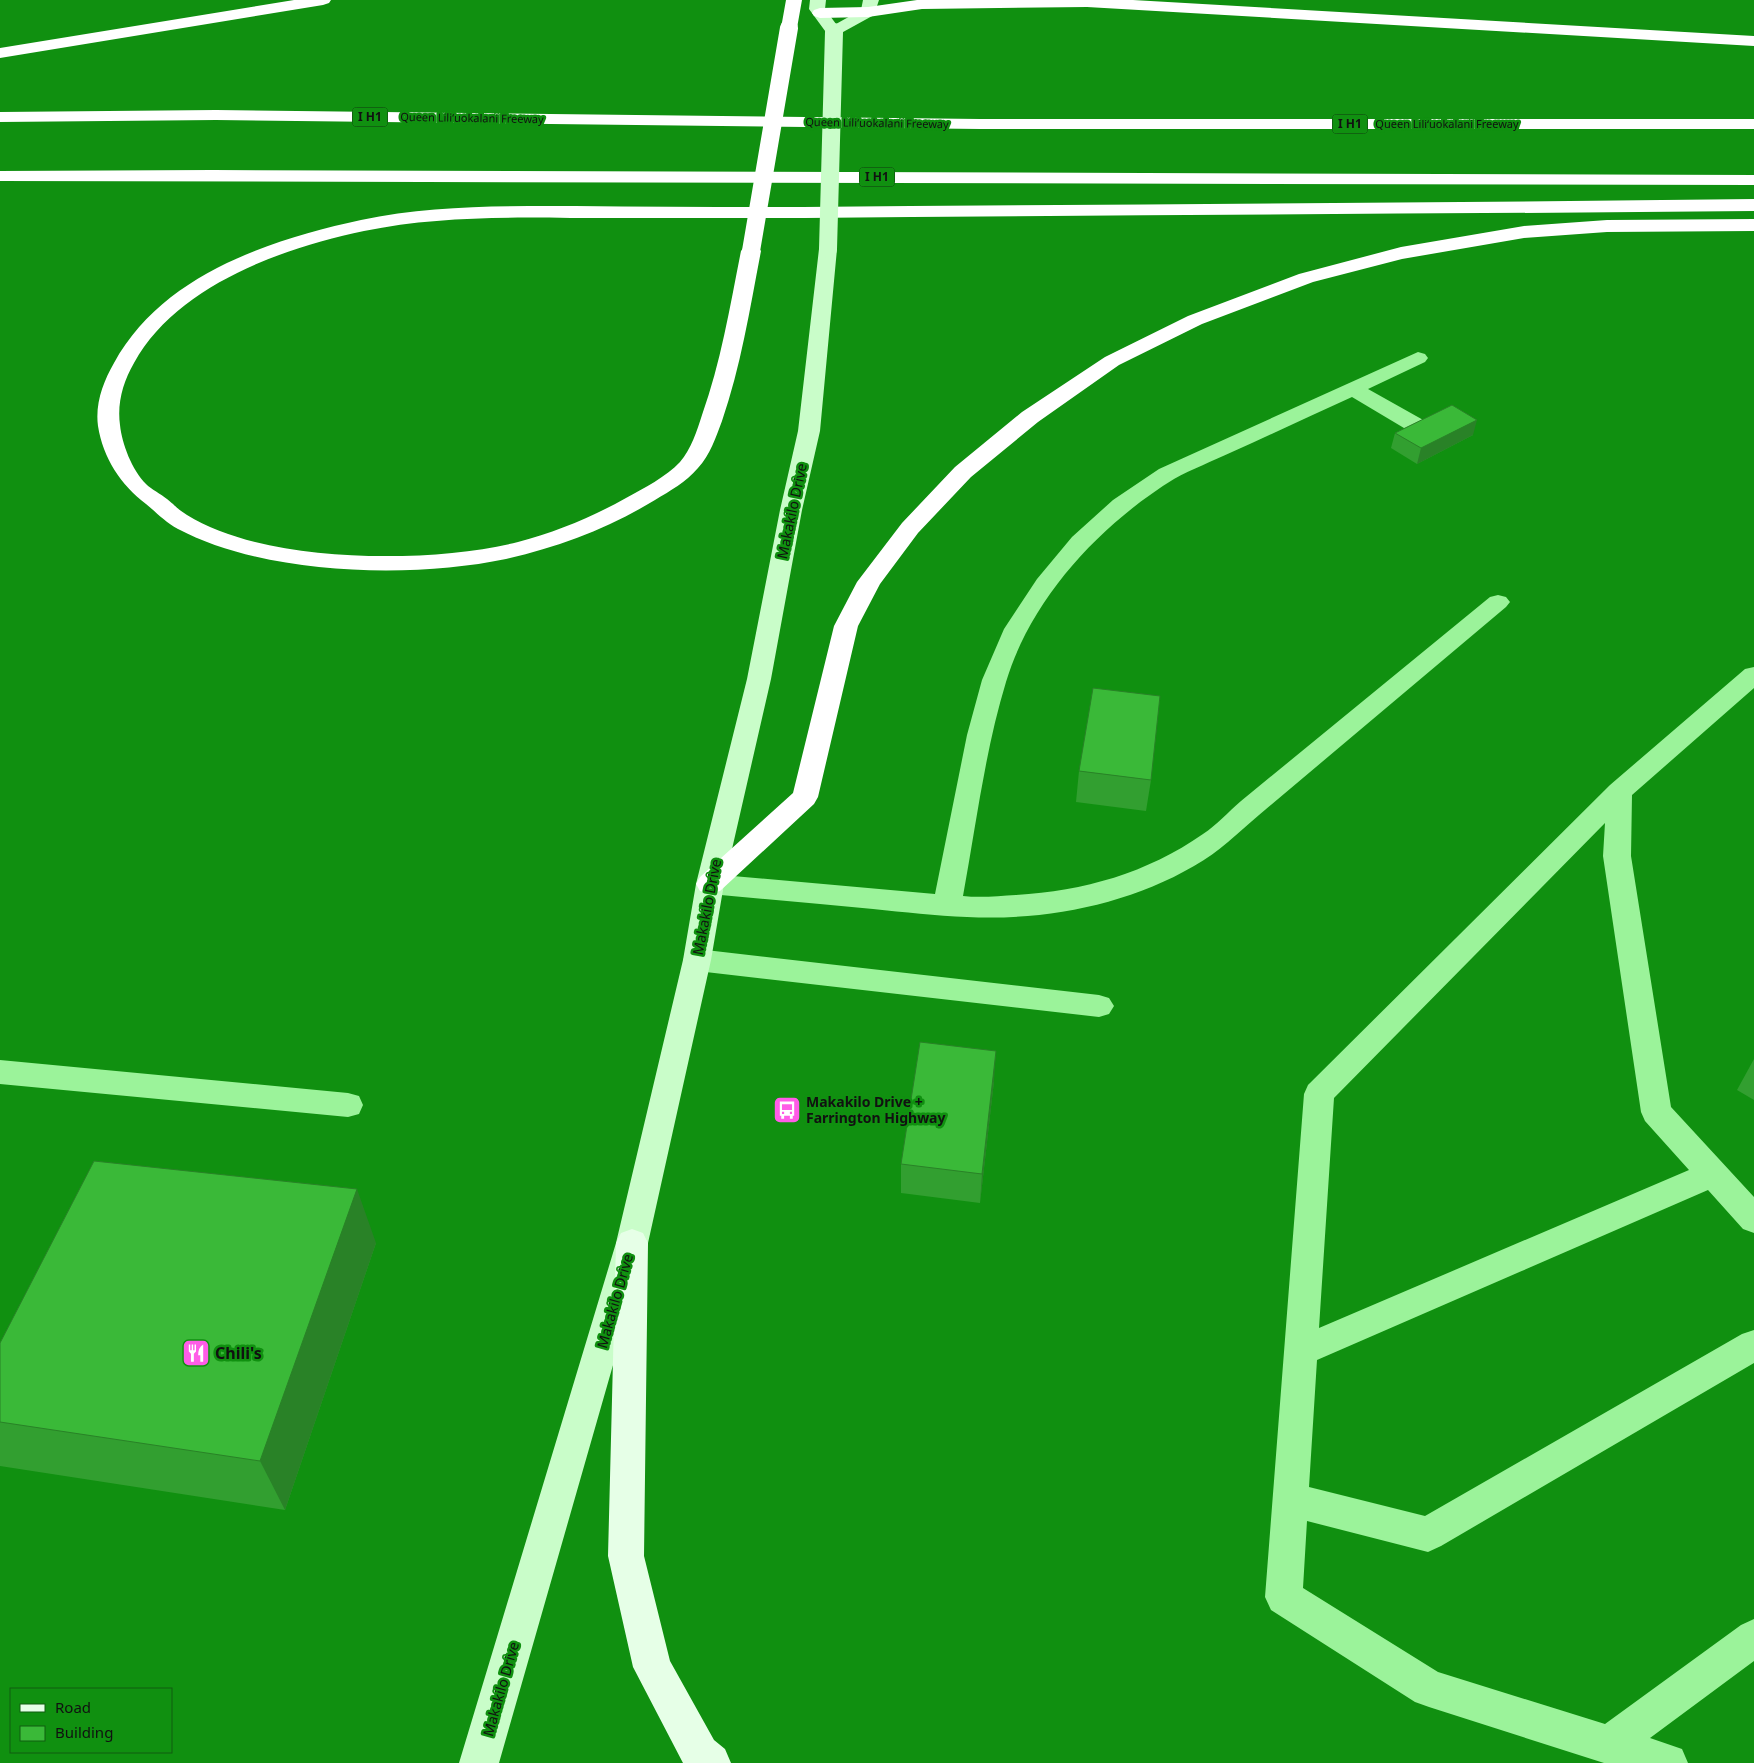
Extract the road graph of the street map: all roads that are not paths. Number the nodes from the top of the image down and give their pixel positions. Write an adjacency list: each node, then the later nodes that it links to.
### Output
1 (323, 0): 8 (highway)
2 (794, 0): 13 (highway, bridge)
3 (1081, 1): 4 (highway); 7 (highway)
4 (869, 6): 5 (highway); 6 (main road)
5 (819, 7): 6 (main road)
6 (834, 32): 21 (main road, Makakilo Drive, bridge)
7 (1754, 41)
8 (0, 54)
9 (0, 117): 10 (highway, Queen Liliʻuokalani Freeway / I H1)
10 (1754, 124)
11 (0, 176): 12 (highway, I H1)
12 (1754, 180)
13 (1754, 205)
14 (1754, 224): 21 (highway)
15 (1418, 358): 16 (lane)
16 (1352, 388): 17 (lane); 22 (lane)
17 (1417, 426)
18 (1498, 602): 22 (lane)
19 (1754, 675): 20 (lane)
20 (1620, 792): 27 (lane); 31 (lane)
21 (710, 884): 22 (lane); 23 (main road, Makakilo Drive)
22 (947, 905)
23 (696, 960): 24 (lane); 29 (main road, Makakilo Drive)
24 (1099, 1006)
25 (0, 1072): 26 (lane)
26 (348, 1105)
27 (1712, 1174): 28 (lane); 31 (lane)
28 (1754, 1219)
29 (632, 1244): 35 (main road, Makakilo Drive); 36 (main road)
30 (1754, 1345): 32 (lane)
31 (1302, 1351): 32 (lane)
32 (1291, 1500): 34 (lane)
33 (1754, 1638): 34 (lane)
34 (1608, 1745): 37 (lane)
35 (479, 1763)
36 (711, 1763)
37 (1668, 1763)

